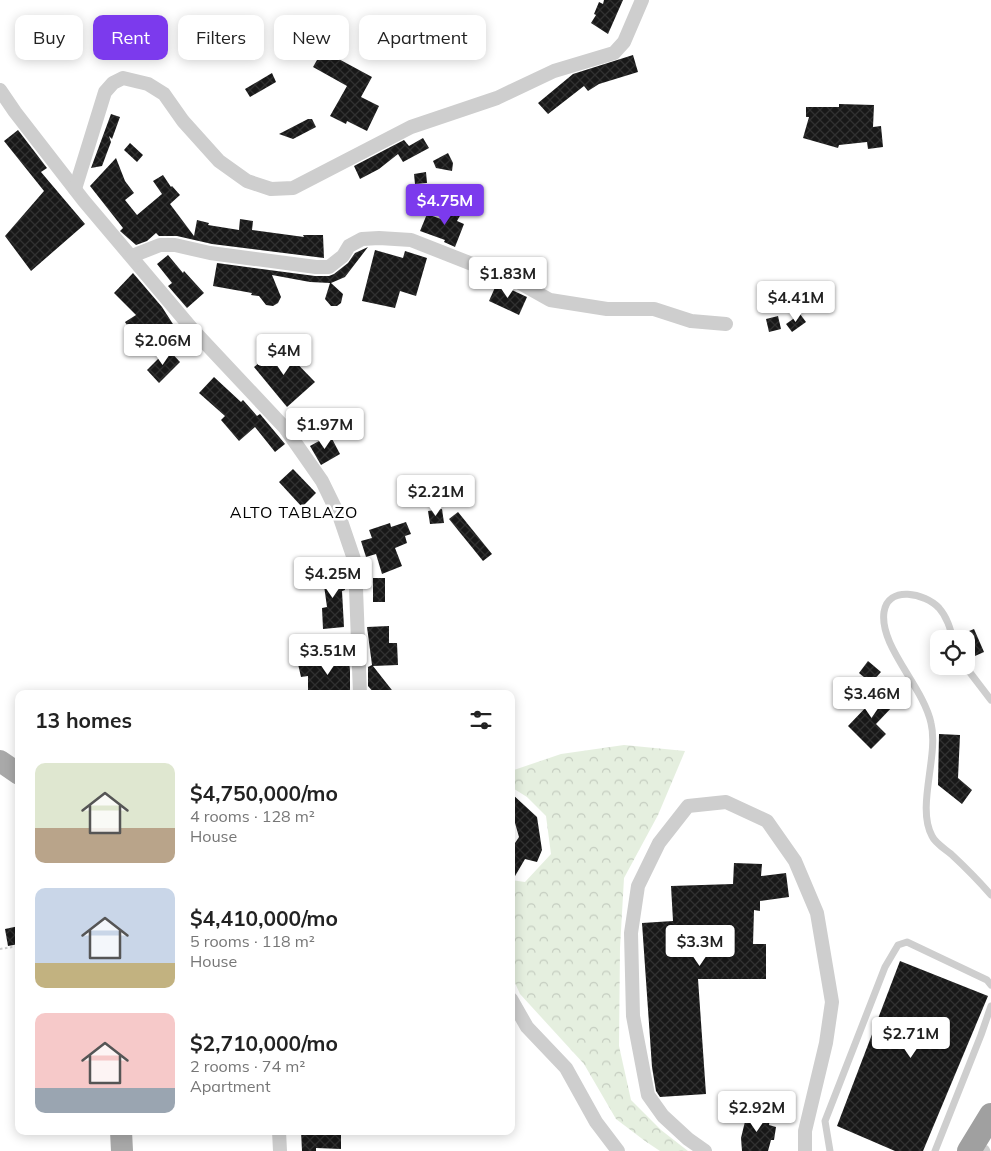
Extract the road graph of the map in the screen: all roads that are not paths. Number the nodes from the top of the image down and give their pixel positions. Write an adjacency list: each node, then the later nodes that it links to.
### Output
1 (642, 0): 3 (street)
2 (0, 90): 3 (street)
3 (75, 189): 4 (street)
4 (132, 256): 5 (street); 8 (street)
5 (726, 324)
6 (950, 630): 12 (lane)
7 (973, 675): 9 (lane)
8 (360, 690)
9 (991, 700)
10 (0, 761): 11 (main road)
11 (15, 771)
12 (991, 895)
13 (991, 986): 23 (lane)
14 (515, 1006): 20 (street)
15 (991, 1006): 24 (lane)
16 (991, 1115): 18 (highway)
17 (280, 1135): 19 (street)
18 (984, 1149)
19 (280, 1151)
20 (618, 1151)
21 (705, 1151): 22 (street)
22 (805, 1151)
23 (830, 1151)
24 (935, 1151)

